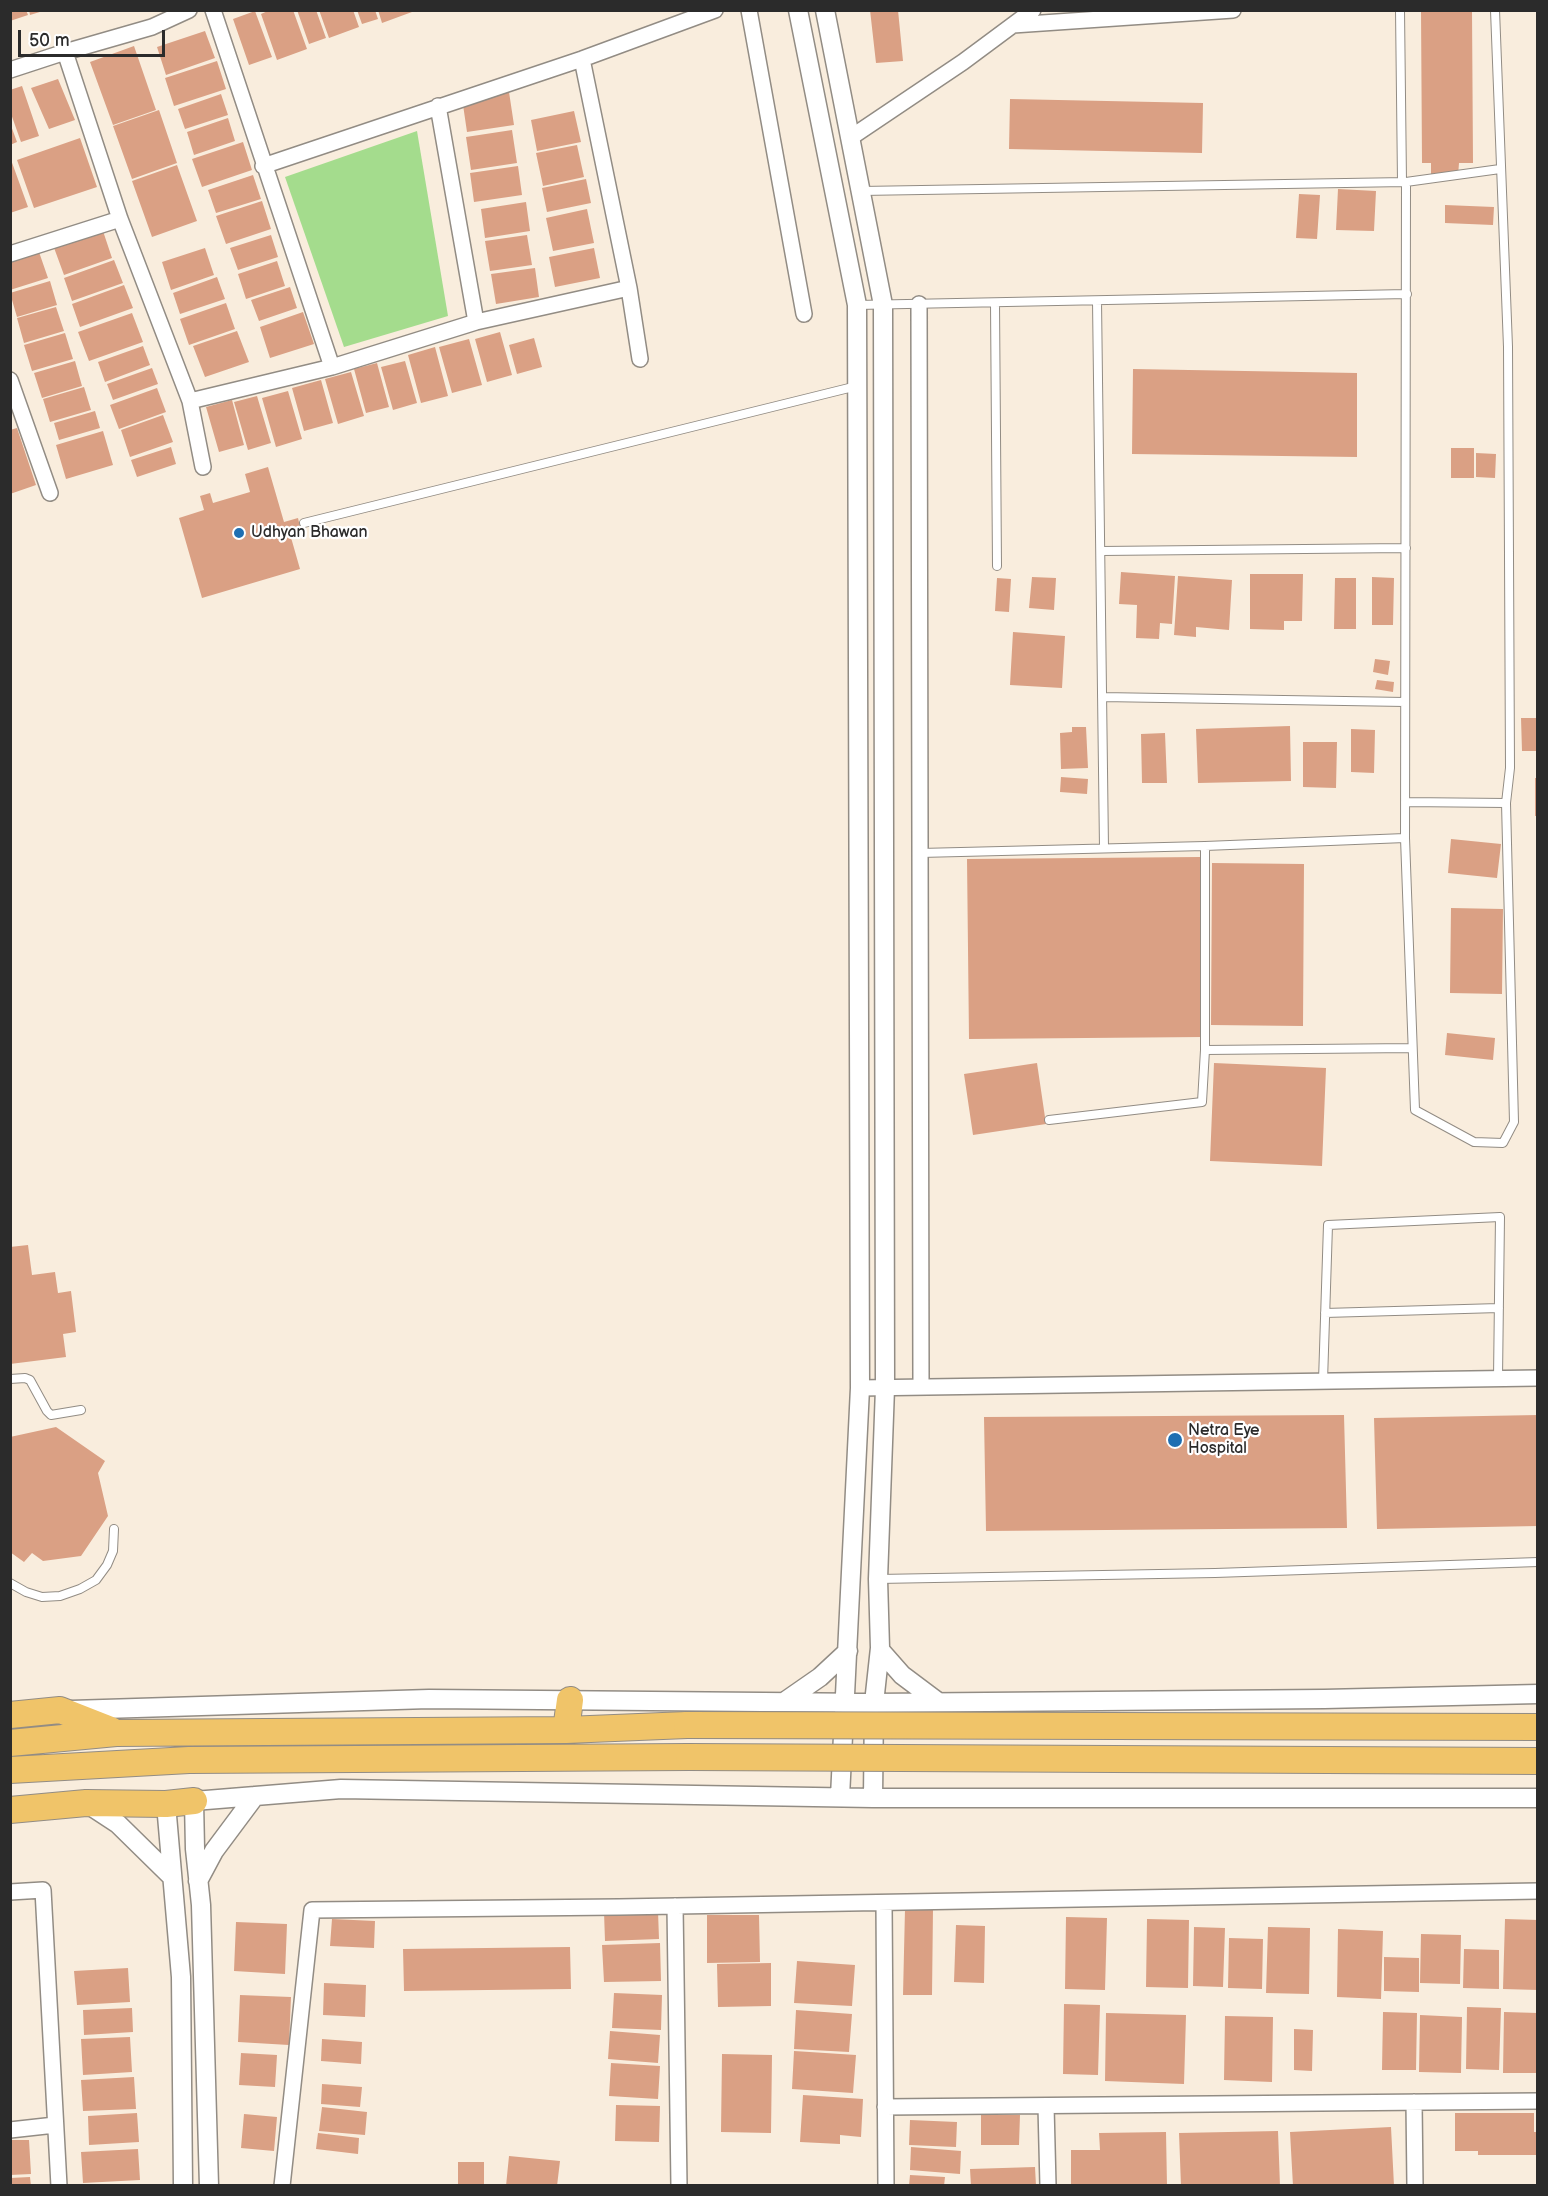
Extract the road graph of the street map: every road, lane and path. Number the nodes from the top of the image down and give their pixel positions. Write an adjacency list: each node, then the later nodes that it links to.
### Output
1 (189, 10): 12 (street)
2 (213, 10): 17 (street)
3 (715, 10): 13 (street)
4 (749, 10): 30 (street)
5 (798, 10): 29 (street)
6 (825, 10): 16 (street)
7 (1033, 10): 11 (street)
8 (1233, 10): 11 (street)
9 (1400, 10): 19 (lane)
10 (1495, 10): 18 (lane)
11 (1013, 25): 16 (street)
12 (65, 52): 14 (street); 21 (street)
13 (582, 59): 15 (street); 23 (street)
14 (10, 70)
15 (438, 106): 17 (street); 31 (street)
16 (850, 138): 20 (street)
17 (263, 166): 33 (street)
18 (1500, 170): 19 (lane); 47 (lane)
19 (1404, 182): 20 (lane); 24 (lane)
20 (861, 191): 28 (street)
21 (120, 219): 22 (street); 36 (street)
22 (10, 254)
23 (629, 288): 31 (street); 32 (street)
24 (1407, 294): 25 (lane); 41 (lane)
25 (1097, 301): 26 (lane); 42 (lane)
26 (995, 303): 27 (lane); 43 (lane)
27 (919, 304): 28 (lane); 51 (street)
28 (884, 305): 29 (lane); 63 (street)
29 (857, 306): 35 (street)
30 (804, 314)
31 (476, 322): 33 (street)
32 (640, 359)
33 (332, 367): 36 (street)
34 (10, 380): 37 (street)
35 (857, 386): 40 (lane); 62 (street)
36 (190, 401): 38 (street)
37 (17, 420): 39 (street)
38 (203, 467)
39 (50, 493)
40 (304, 523)
41 (1406, 548): 42 (lane); 45 (lane)
42 (1101, 551): 44 (lane)
43 (997, 566)
44 (1102, 697): 45 (lane); 50 (lane)
45 (1405, 702): 46 (lane)
46 (1405, 802): 47 (lane); 48 (lane)
47 (1506, 803): 52 (lane)
48 (1405, 838): 49 (lane); 52 (lane)
49 (1205, 846): 50 (lane); 53 (lane)
50 (1104, 848): 51 (lane)
51 (920, 853): 61 (street)
52 (1412, 1048): 53 (lane)
53 (1205, 1050): 54 (lane)
54 (1049, 1120)
55 (1499, 1308): 56 (lane); 56 (lane); 57 (lane)
56 (1325, 1313): 60 (lane)
57 (1498, 1378): 58 (street); 60 (street)
58 (1538, 1378)
59 (10, 1379): 64 (lane)
60 (1323, 1381): 61 (street)
61 (921, 1387): 63 (street)
62 (860, 1388): 63 (street); 70 (street)
63 (885, 1388): 67 (street)
64 (81, 1410)
65 (114, 1529): 68 (lane)
66 (1538, 1562): 67 (lane)
67 (878, 1579): 69 (street)
68 (10, 1583)
69 (880, 1650): 75 (street); 76 (street)
70 (848, 1651): 73 (street); 74 (street)
71 (1538, 1694): 75 (street)
72 (570, 1700): 73 (street); 77 (street); 80 (highway)
73 (784, 1702): 74 (street)
74 (843, 1702): 76 (street); 86 (street)
75 (938, 1702): 76 (street)
76 (874, 1703): 87 (street)
77 (60, 1710): 78 (highway); 81 (highway)
78 (10, 1715)
79 (1538, 1727): 80 (highway, bridge)
80 (566, 1730): 81 (highway)
81 (116, 1732): 82 (highway)
82 (10, 1743)
83 (1538, 1761): 84 (highway, bridge)
84 (10, 1770)
85 (255, 1796): 86 (street); 89 (street); 94 (street)
86 (840, 1797): 87 (street)
87 (873, 1798): 88 (street)
88 (1538, 1798)
89 (194, 1801): 91 (highway); 94 (street)
90 (86, 1803): 91 (highway); 92 (highway); 93 (street)
91 (166, 1804): 93 (street)
92 (10, 1810)
93 (172, 1877): 106 (street)
94 (198, 1881): 107 (street)
95 (1538, 1891): 97 (street)
96 (10, 1892): 103 (street)
97 (884, 1903): 98 (street); 102 (street)
98 (675, 1906): 108 (street); 109 (street)
99 (1538, 2101): 100 (street)
100 (1414, 2102): 101 (street); 112 (street)
101 (1046, 2106): 102 (street); 111 (street)
102 (885, 2107): 110 (street)
103 (55, 2125): 104 (street); 105 (street)
104 (10, 2130)
105 (58, 2186)
106 (183, 2186)
107 (209, 2186)
108 (282, 2186)
109 (679, 2186)
110 (886, 2186)
111 (1048, 2186)
112 (1415, 2186)

